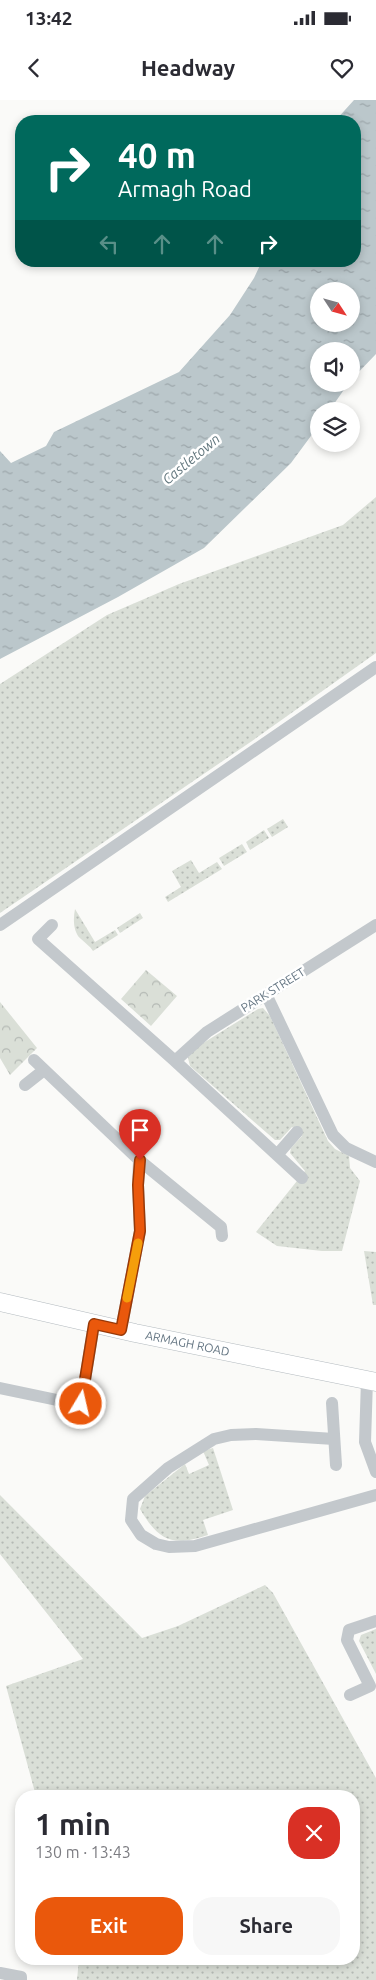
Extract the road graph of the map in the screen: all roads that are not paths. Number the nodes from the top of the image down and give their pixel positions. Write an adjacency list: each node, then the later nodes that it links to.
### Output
1 (376, 666): 2 (street)
2 (0, 925)
3 (52, 925): 7 (street)
4 (376, 925): 5 (street, PARK STREET)
5 (266, 994): 7 (street, PARK STREET); 13 (street)
6 (34, 1060): 8 (street)
7 (175, 1061): 11 (street)
8 (44, 1070): 9 (street); 12 (street)
9 (25, 1085)
10 (297, 1132): 11 (street)
11 (277, 1155): 14 (street)
12 (140, 1160): 15 (street); 18 (street)
13 (376, 1162)
14 (302, 1178)
15 (222, 1236)
16 (0, 1302): 17 (main road, ARMAGH ROAD)
17 (94, 1324): 18 (main road, ARMAGH ROAD); 20 (street)
18 (121, 1330): 19 (main road, ARMAGH ROAD)
19 (371, 1381): 24 (street)
20 (0, 1388)
21 (332, 1403): 22 (street)
22 (334, 1439): 23 (street); 25 (street)
23 (336, 1465)
24 (376, 1472)
25 (376, 1495)
26 (376, 1621): 27 (street)
27 (350, 1695)
28 (0, 1974): 29 (street)
29 (21, 1980)

